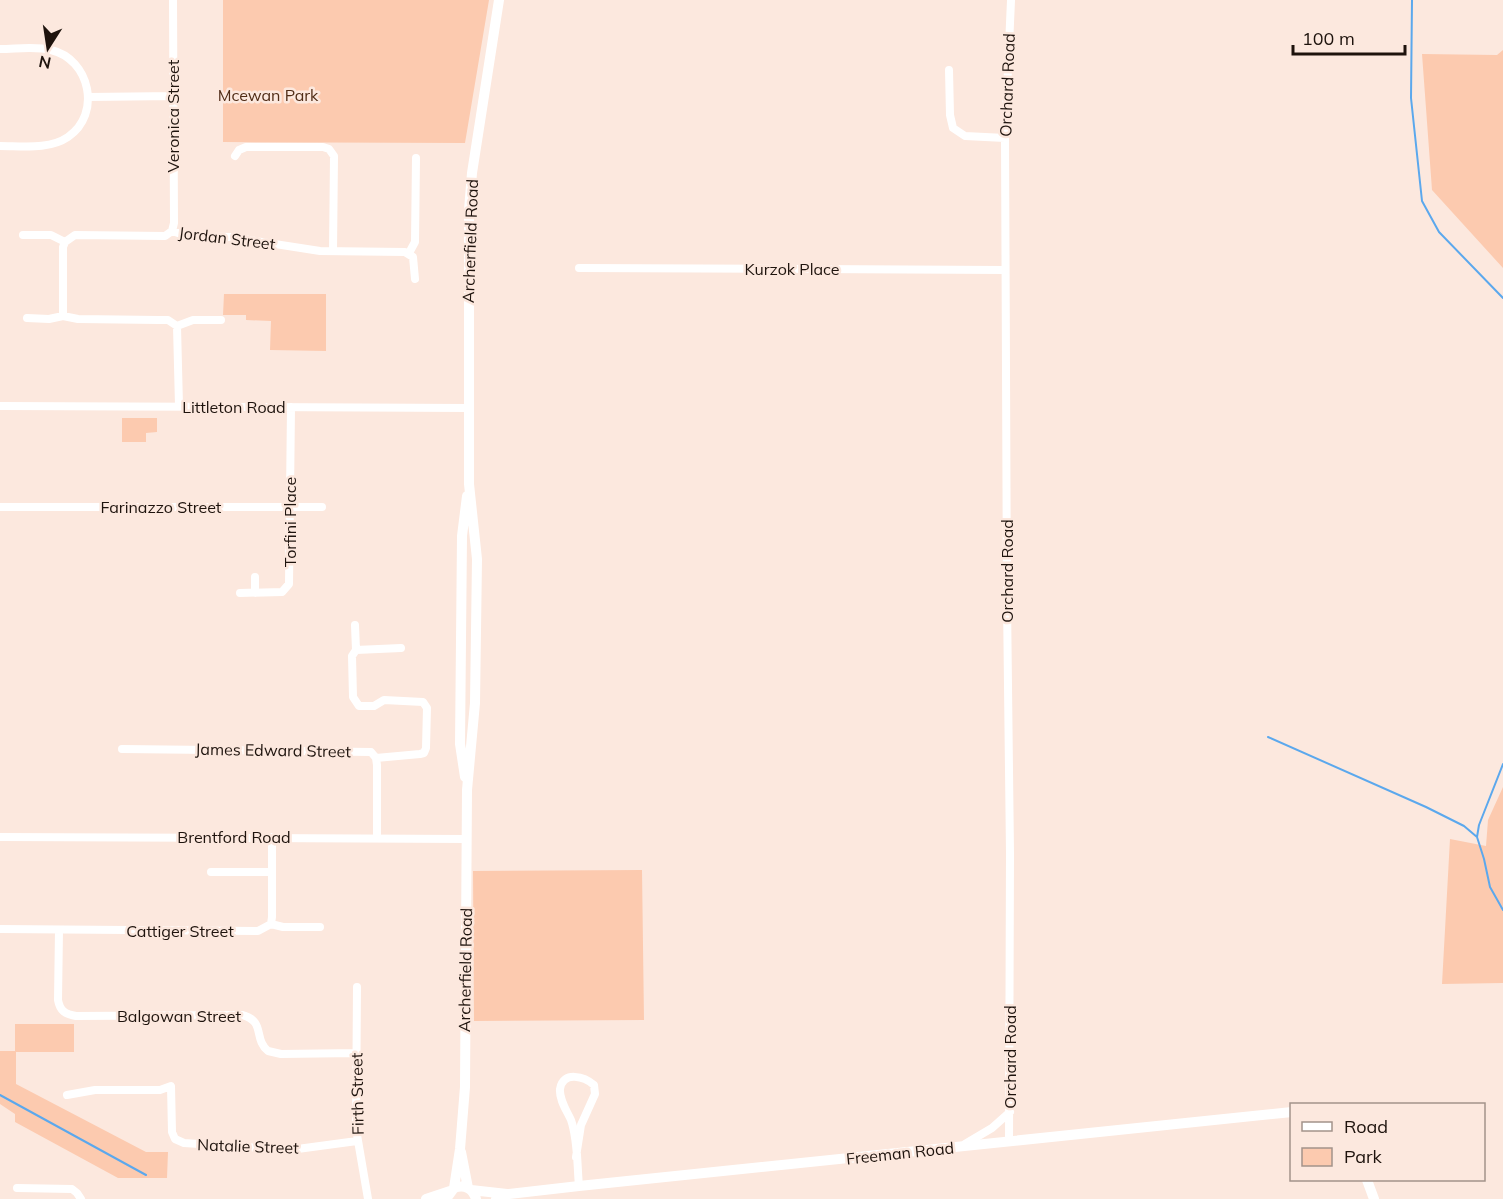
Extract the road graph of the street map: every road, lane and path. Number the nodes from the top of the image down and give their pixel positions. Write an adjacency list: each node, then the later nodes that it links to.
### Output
1 (173, 0): 6 (street, Veronica Street)
2 (499, 0): 27 (main road, Archerfield Road)
3 (1011, 0): 8 (street, Orchard Road)
4 (0, 49): 7 (street)
5 (949, 70): 8 (street)
6 (174, 96): 7 (street); 12 (street, Veronica Street)
7 (89, 98): 9 (street)
8 (1005, 138): 18 (street, Orchard Road)
9 (0, 146)
10 (235, 156): 15 (street)
11 (416, 158): 16 (street)
12 (172, 231): 14 (street, Jordan Street); 15 (street, Jordan Street)
13 (23, 234): 14 (street, Jordan Street)
14 (65, 242): 20 (street)
15 (333, 251): 16 (street, Jordan Street)
16 (409, 253): 19 (street)
17 (579, 268): 18 (street, Kurzok Place)
18 (1005, 270): 52 (street, Orchard Road)
19 (415, 279)
20 (63, 316): 21 (street); 23 (street)
21 (27, 318)
22 (221, 320): 23 (street)
23 (177, 326): 25 (street)
24 (0, 406): 25 (street, Littleton Road)
25 (179, 406): 26 (street, Littleton Road)
26 (291, 407): 27 (street, Littleton Road); 29 (street, Torfini Place)
27 (468, 408): 42 (main road, Archerfield Road)
28 (0, 507): 29 (street, Farinazzo Street)
29 (290, 507): 30 (street, Farinazzo Street); 33 (street, Torfini Place)
30 (322, 507)
31 (255, 578): 33 (street)
32 (240, 593): 33 (street, Torfini Place)
33 (255, 593)
34 (355, 625): 36 (street)
35 (401, 648): 36 (street)
36 (356, 650): 38 (street)
37 (122, 749): 38 (street, James Edward Street)
38 (376, 758): 41 (street)
39 (0, 837): 40 (street, Brentford Road)
40 (272, 837): 41 (street, Brentford Road); 44 (street)
41 (377, 838): 42 (street, Brentford Road)
42 (467, 839): 57 (main road, Archerfield Road)
43 (211, 872): 44 (street)
44 (272, 872): 45 (street)
45 (270, 924): 46 (street); 48 (street, Cattiger Street)
46 (320, 927)
47 (0, 929): 48 (street, Cattiger Street)
48 (59, 930): 50 (street, Balgowan Street)
49 (357, 987): 50 (street, Firth Street)
50 (356, 1053): 54 (street, Firth Street)
51 (67, 1095): 54 (street, Natalie Street)
52 (1010, 1112): 55 (street, Orchard Road); 56 (street)
53 (1290, 1113): 55 (main road, Freeman Road)
54 (357, 1141): 66 (street, Firth Street)
55 (1010, 1142): 56 (main road, Freeman Road)
56 (962, 1146): 60 (main road, Freeman Road)
57 (460, 1149): 62 (main road, Archerfield Road); 63 (main road, Archerfield Road)
58 (576, 1157): 58 (street); 60 (street)
59 (1368, 1181): 69 (main road)
60 (579, 1186): 64 (main road, Freeman Road)
61 (17, 1188): 65 (street)
62 (472, 1192): 63 (main road, Freeman Road); 64 (main road, Freeman Road)
63 (450, 1193): 67 (main road)
64 (509, 1194): 68 (main road, Freeman Road)
65 (81, 1199)
66 (368, 1199)
67 (426, 1199)
68 (496, 1199)
69 (1374, 1199)

